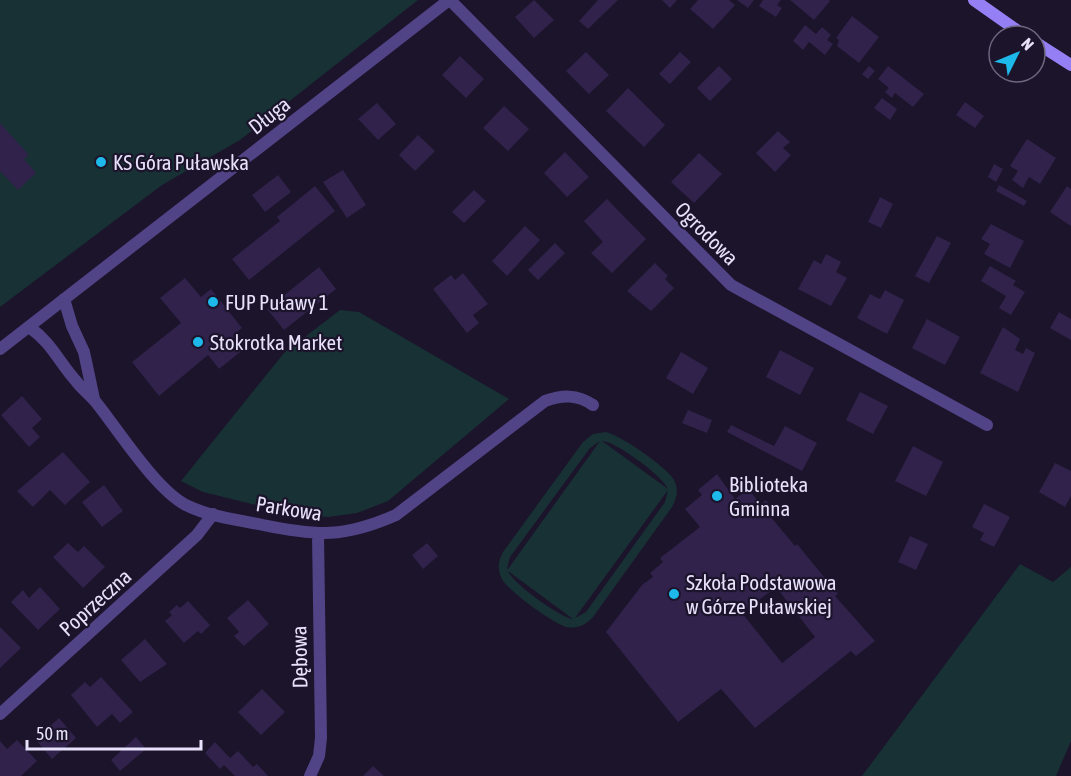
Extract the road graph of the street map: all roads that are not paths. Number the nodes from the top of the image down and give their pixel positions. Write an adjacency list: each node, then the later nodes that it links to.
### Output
1 (450, 0): 6 (street, Długa); 11 (street, Ogrodowa)
2 (974, 0): 3 (main road)
3 (1009, 24)
4 (1047, 50): 5 (main road)
5 (1071, 65)
6 (64, 299): 7 (street, Długa); 9 (street, Parkowa)
7 (28, 327): 8 (street, Długa); 9 (street, Parkowa)
8 (0, 349)
9 (94, 399): 12 (street, Parkowa)
10 (593, 405): 13 (street, Parkowa)
11 (987, 425)
12 (213, 514): 13 (street, Parkowa); 14 (street, Poprzeczna)
13 (318, 535): 15 (street, Dębowa)
14 (0, 714)
15 (309, 776)

